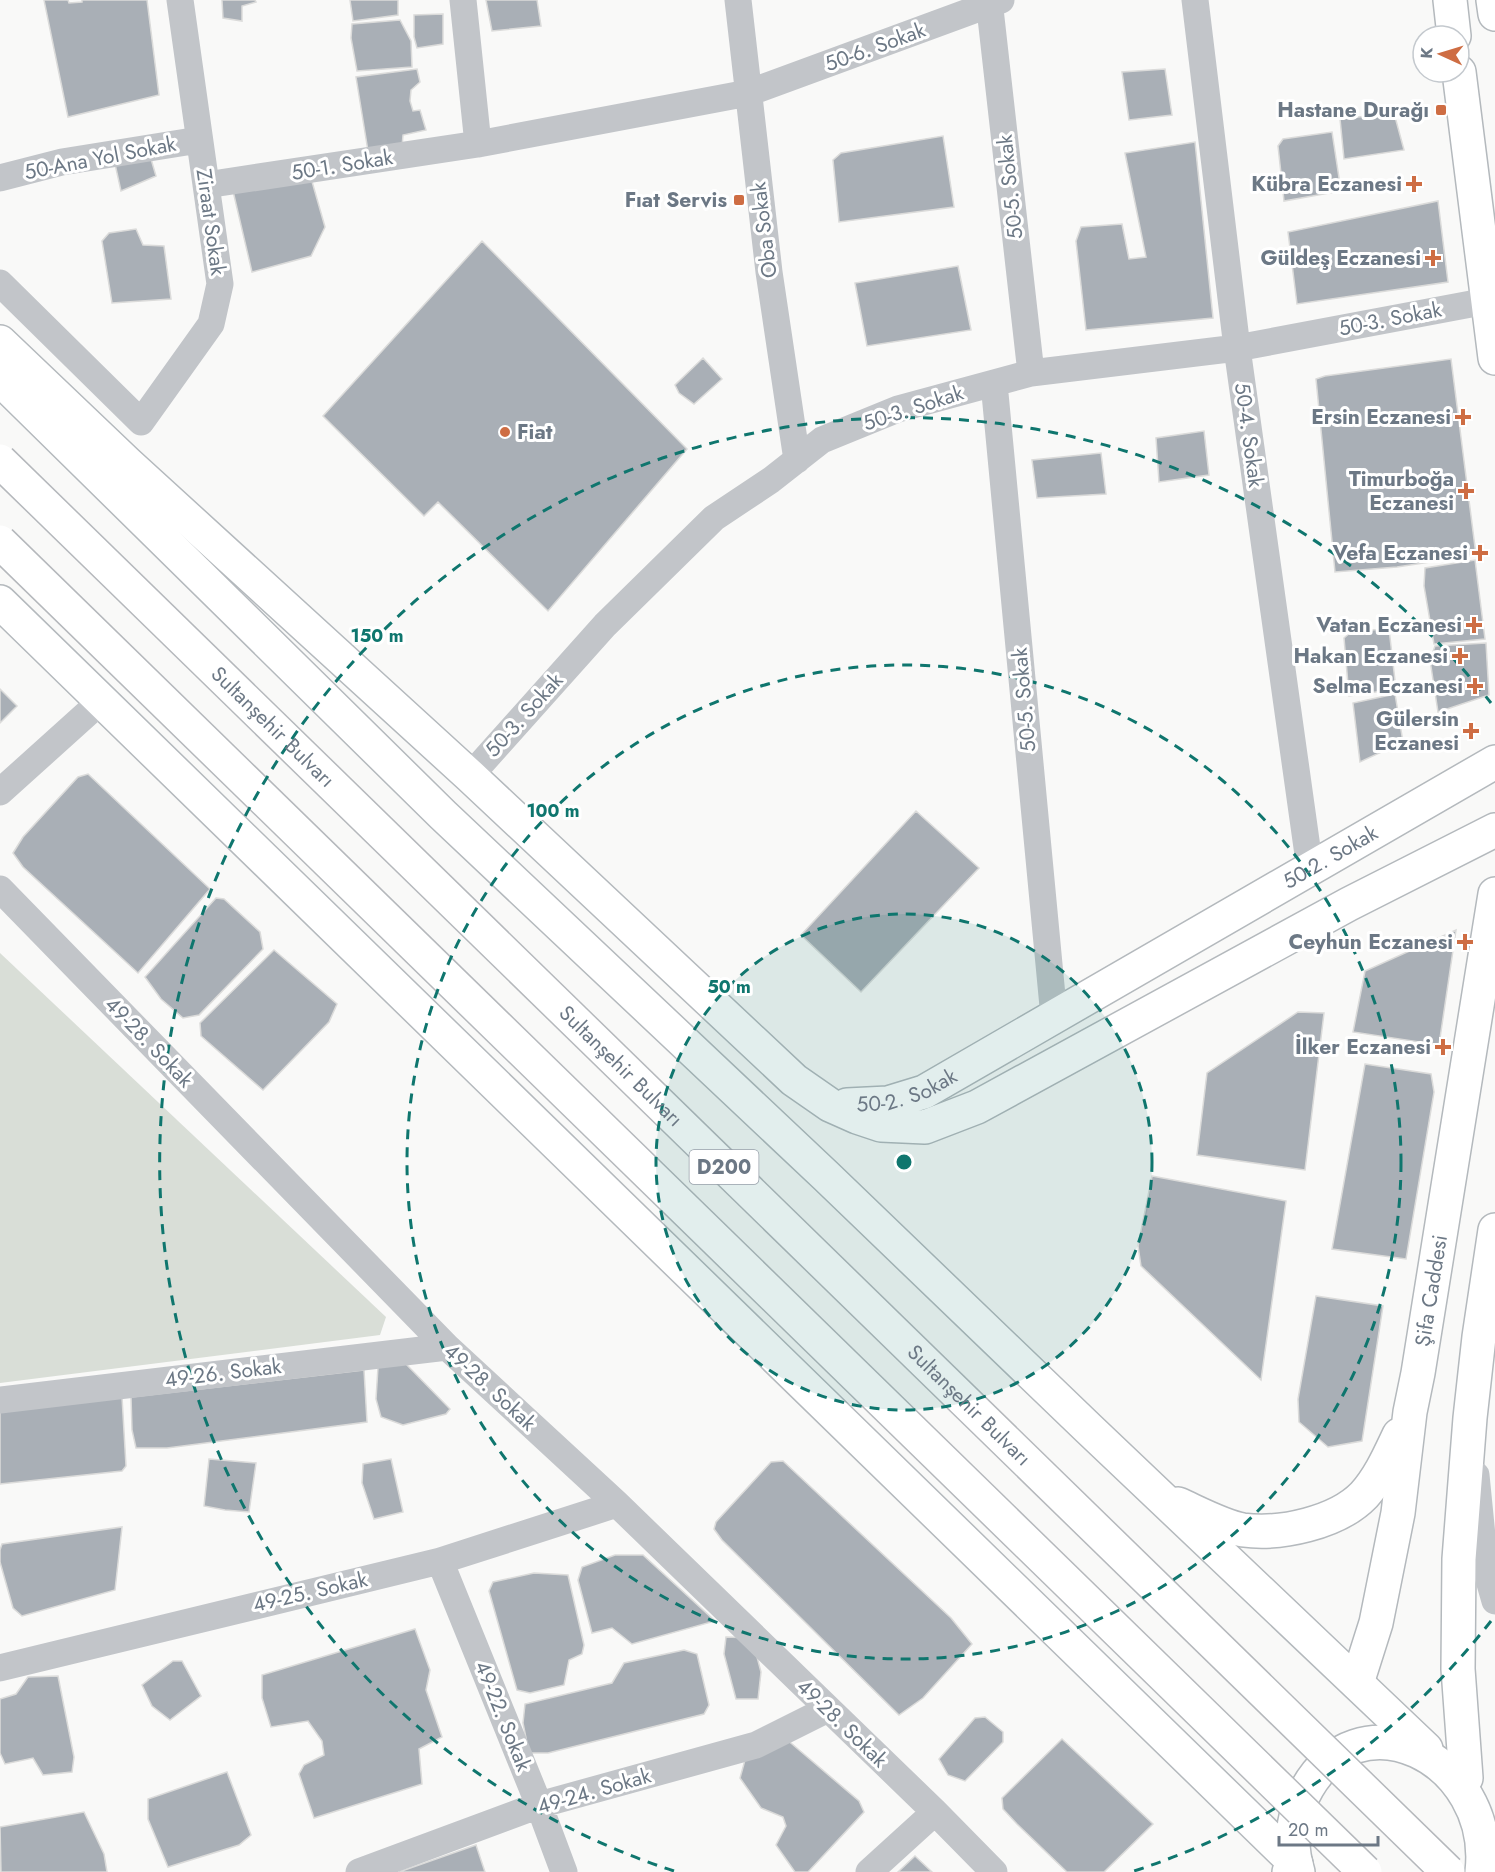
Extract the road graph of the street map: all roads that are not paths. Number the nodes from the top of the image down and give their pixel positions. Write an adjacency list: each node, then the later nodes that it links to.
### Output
1 (180, 0): 12 (street, Ziraat Sokak)
2 (464, 0): 13 (street)
3 (738, 0): 11 (street, Oba Sokak)
4 (1195, 0): 19 (street, 50-4. Sokak)
5 (1450, 0): 9 (main road)
6 (1493, 0): 8 (main road)
7 (993, 2): 11 (street, 50-6. Sokak); 21 (street, 50-5. Sokak)
8 (1495, 14)
9 (1453, 24)
10 (1461, 84): 17 (main road)
11 (748, 93): 13 (street, 50-6. Sokak); 24 (street, Oba Sokak)
12 (200, 140): 14 (street, 50-Ana Yol Sokak); 15 (street, Ziraat Sokak)
13 (478, 144): 15 (street, 50-1. Sokak)
14 (0, 178)
15 (206, 185): 16 (street, Ziraat Sokak)
16 (0, 283)
17 (1488, 301): 19 (street, 50-3. Sokak); 20 (main road)
18 (0, 342): 30 (main road)
19 (1236, 348): 21 (street, 50-3. Sokak); 33 (street, 50-4. Sokak)
20 (1495, 358)
21 (1031, 373): 23 (street, 50-3. Sokak)
22 (0, 379): 43 (main road)
23 (994, 383): 24 (street, 50-3. Sokak); 36 (street, 50-5. Sokak)
24 (797, 460): 30 (street, 50-3. Sokak)
25 (0, 461): 60 (main road, Sultanşehir Bulvarı / D200, bridge)
26 (0, 542): 59 (main road, D200, bridge)
27 (0, 602): 28 (main road)
28 (100, 701): 31 (street); 54 (main road)
29 (1495, 762): 33 (main road, 50-2. Sokak)
30 (470, 776): 37 (main road)
31 (0, 792)
32 (1495, 830): 37 (main road, 50-2. Sokak)
33 (1310, 869): 36 (main road, 50-2. Sokak)
34 (0, 889): 39 (street, 49-28. Sokak)
35 (1495, 894): 41 (main road, Şifa Caddesi)
36 (1054, 1017): 37 (main road, 50-2. Sokak)
37 (830, 1105)
38 (1495, 1230): 42 (main road)
39 (447, 1347): 40 (street, 49-26. Sokak); 44 (street, 49-28. Sokak)
40 (0, 1400)
41 (1410, 1412): 43 (main road); 48 (main road, Şifa Caddesi)
42 (1470, 1418): 46 (street); 51 (main road)
43 (1160, 1497): 48 (main road)
44 (617, 1504): 45 (street, 49-25. Sokak); 49 (street, 49-28. Sokak)
45 (440, 1561): 47 (street, 49-25. Sokak); 52 (street, 49-22. Sokak)
46 (1495, 1601)
47 (0, 1668)
48 (1357, 1683): 50 (main road)
49 (828, 1709): 52 (street, 49-24. Sokak); 53 (street, 49-28. Sokak)
50 (1426, 1749): 51 (main road); 54 (main road)
51 (1478, 1793): 61 (main road)
52 (539, 1805): 55 (street, 49-24. Sokak); 56 (street, 49-22. Sokak)
53 (935, 1812): 57 (street); 58 (street, 49-28. Sokak)
54 (1294, 1869)
55 (360, 1872)
56 (564, 1872)
57 (869, 1872)
58 (994, 1872)
59 (1365, 1872)
60 (1448, 1872)
61 (1482, 1872)

